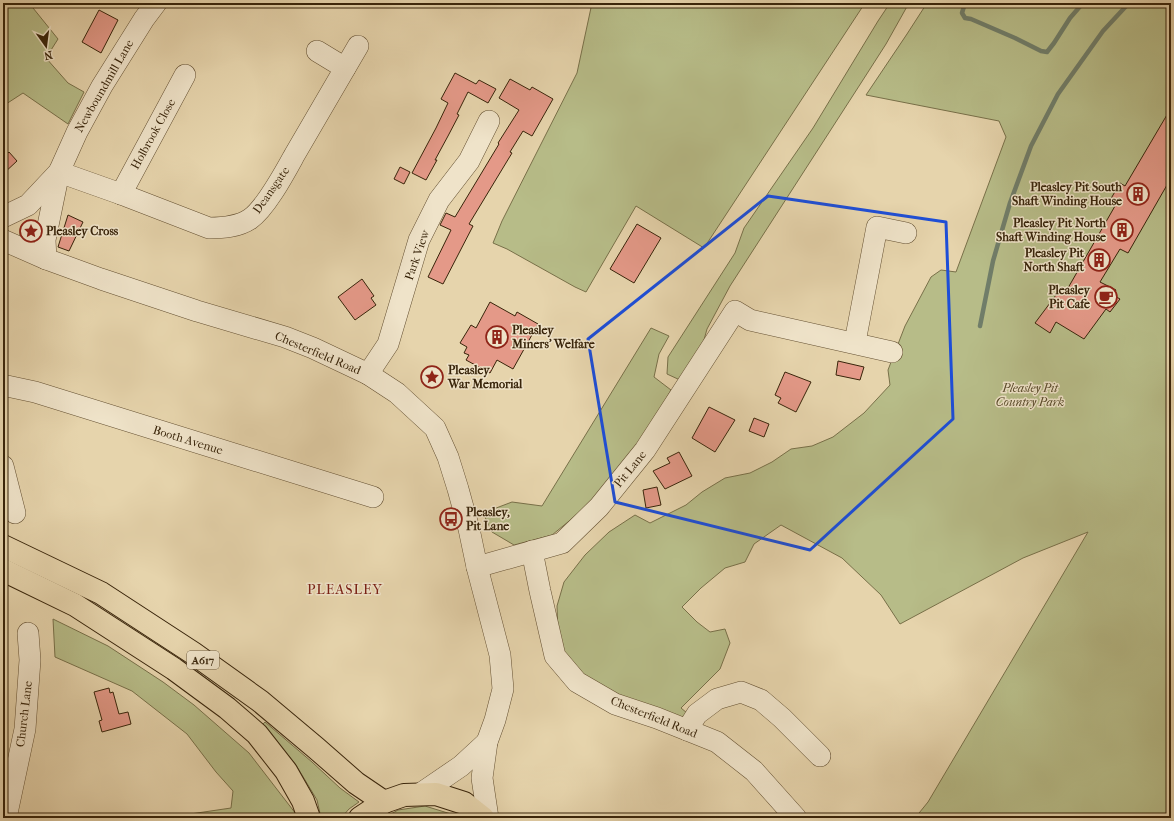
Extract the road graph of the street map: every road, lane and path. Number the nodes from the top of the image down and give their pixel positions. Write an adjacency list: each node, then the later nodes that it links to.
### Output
1 (156, 3): 7 (street, Newboundmill Lane)
2 (358, 46): 4 (street, Deansgate)
3 (317, 51): 4 (street)
4 (345, 68): 8 (street, Deansgate)
5 (185, 75): 8 (street, Holbrook Close)
6 (480, 129): 15 (street, Park View)
7 (59, 172): 8 (street, Deansgate); 9 (street, Newboundmill Lane); 12 (street, Newboundmill Lane)
8 (121, 194)
9 (3, 217)
10 (906, 233): 13 (street)
11 (3, 240): 12 (street, Chesterfield Road)
12 (46, 259): 15 (street, Chesterfield Road)
13 (855, 342): 14 (street); 21 (street, Pit Lane)
14 (892, 352)
15 (368, 374): 22 (street, Chesterfield Road)
16 (3, 387): 18 (street, Booth Avenue)
17 (3, 466): 19 (street)
18 (373, 497)
19 (15, 513)
20 (3, 546): 29 (highway, A617)
21 (532, 551): 22 (street, Pit Lane); 25 (street, Chesterfield Road)
22 (477, 567): 26 (street, Chesterfield Road)
23 (3, 570): 31 (highway, A617)
24 (28, 633): 30 (street, Church Lane)
25 (687, 730): 27 (street); 35 (street, Chesterfield Road)
26 (487, 742): 28 (street); 34 (street, Chesterfield Road)
27 (820, 756)
28 (420, 794): 29 (highway); 33 (highway)
29 (384, 802): 32 (highway)
30 (6, 818)
31 (309, 818)
32 (360, 818)
33 (483, 818)
34 (488, 818)
35 (796, 818)

